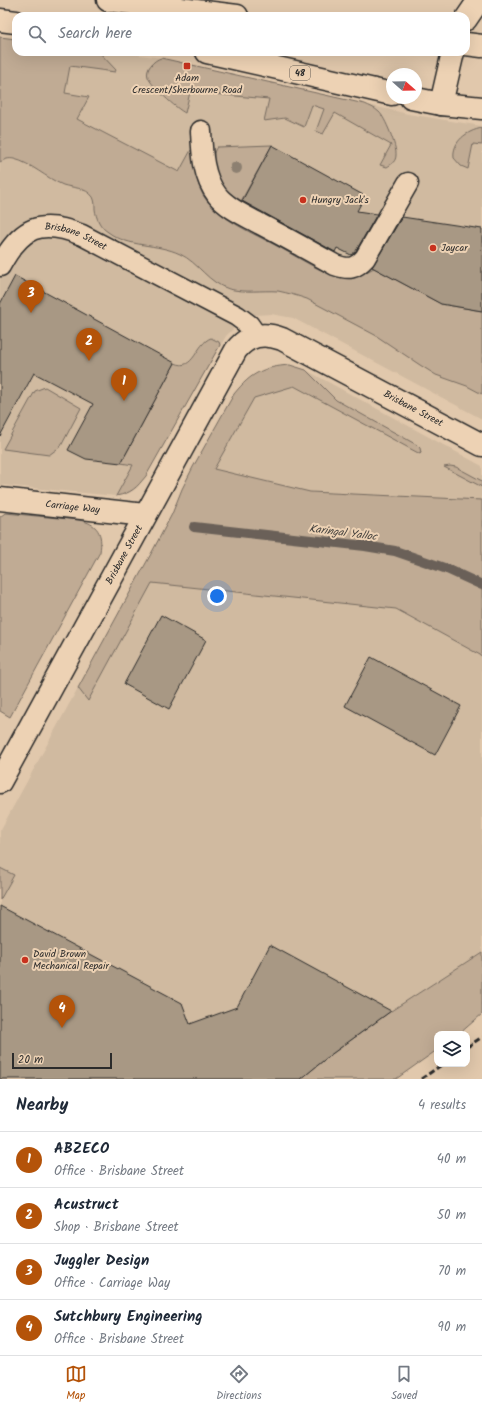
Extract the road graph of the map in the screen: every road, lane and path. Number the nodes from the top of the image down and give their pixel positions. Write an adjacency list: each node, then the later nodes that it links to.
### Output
1 (108, 0): 3 (street)
2 (478, 0): 4 (street)
3 (205, 12)
4 (470, 13)
5 (0, 20): 6 (street)
6 (12, 22)
7 (470, 44): 8 (street)
8 (482, 46)
9 (225, 56): 11 (street, 48)
10 (452, 56): 13 (street)
11 (386, 93)
12 (422, 100): 13 (street)
13 (441, 104): 14 (street)
14 (482, 108)
15 (201, 131): 16 (lane)
16 (408, 183)
17 (0, 266): 18 (lane, Brisbane Street)
18 (256, 335): 19 (street, Brisbane Street); 21 (street, Brisbane Street)
19 (482, 445)
20 (0, 499): 21 (street, Carriage Way)
21 (145, 515): 22 (street, Brisbane Street)
22 (0, 782)

